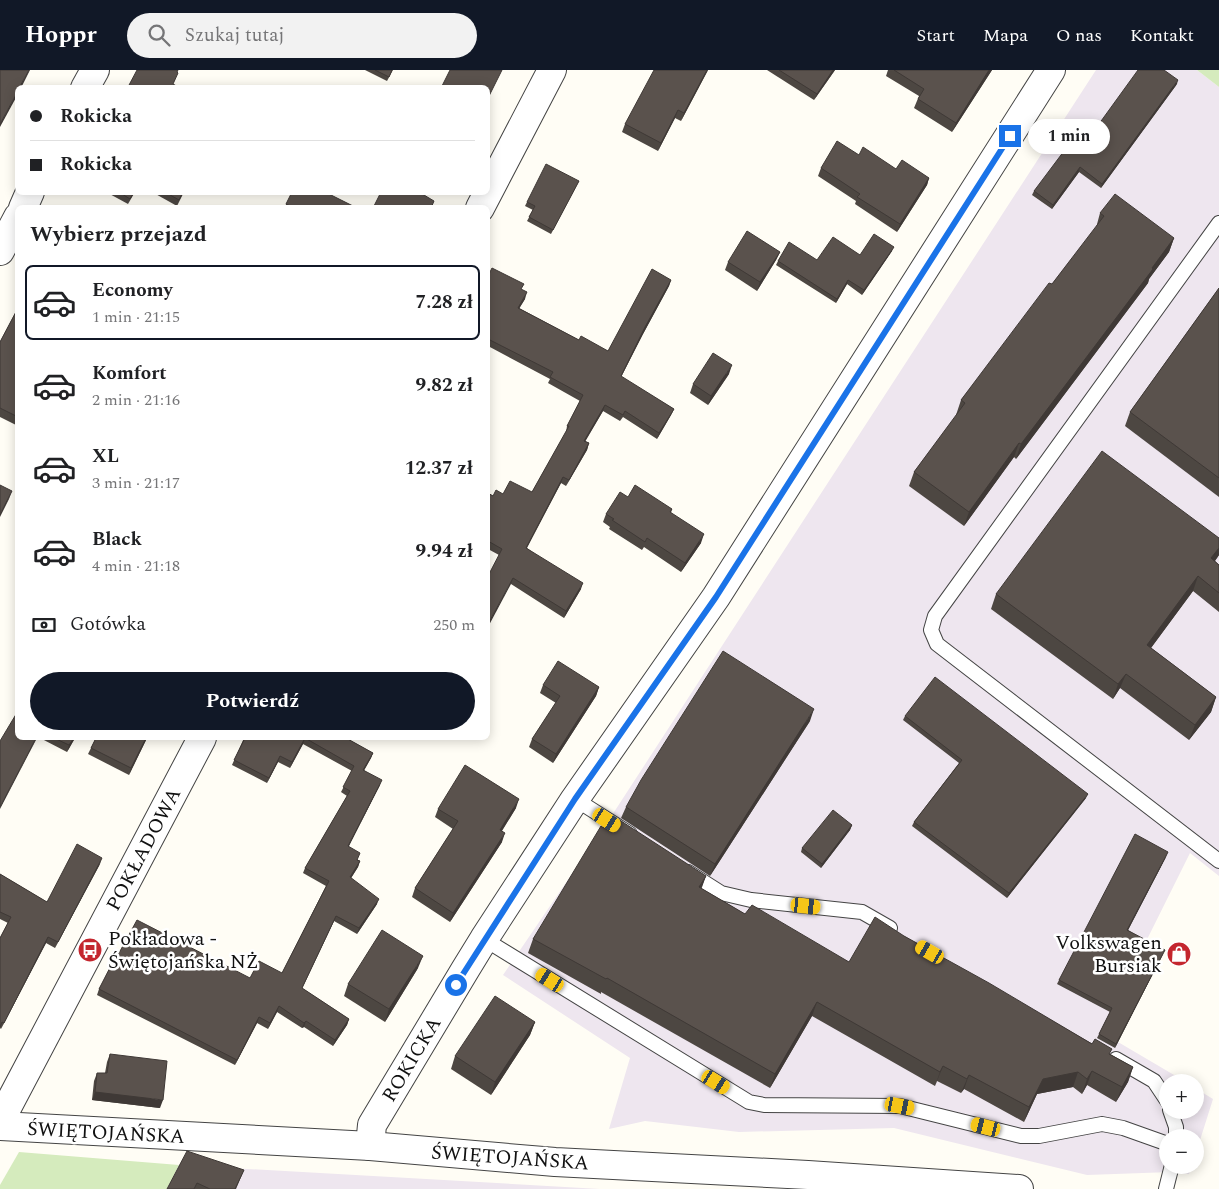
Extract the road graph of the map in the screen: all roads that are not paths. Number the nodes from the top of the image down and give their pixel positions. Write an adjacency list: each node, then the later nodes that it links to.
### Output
1 (94, 70): 4 (street)
2 (552, 70): 5 (street)
3 (1052, 70): 10 (street, ROKICKA)
4 (86, 85)
5 (490, 189)
6 (15, 223): 8 (street)
7 (1219, 223): 12 (lane)
8 (0, 251)
9 (201, 740): 18 (street, POKŁADOWA)
10 (575, 799): 11 (lane); 15 (street, ROKICKA)
11 (640, 840)
12 (1219, 860)
13 (680, 867): 14 (lane)
14 (904, 937)
15 (484, 939): 20 (lane); 21 (street, ROKICKA)
16 (1102, 1051): 17 (lane)
17 (1159, 1088)
18 (0, 1121)
19 (0, 1126): 21 (street, ŚWIĘTOJAŃSKA)
20 (1159, 1141)
21 (370, 1146): 23 (street, ŚWIĘTOJAŃSKA)
22 (1170, 1174): 24 (lane)
23 (1020, 1189)
24 (1166, 1189)

